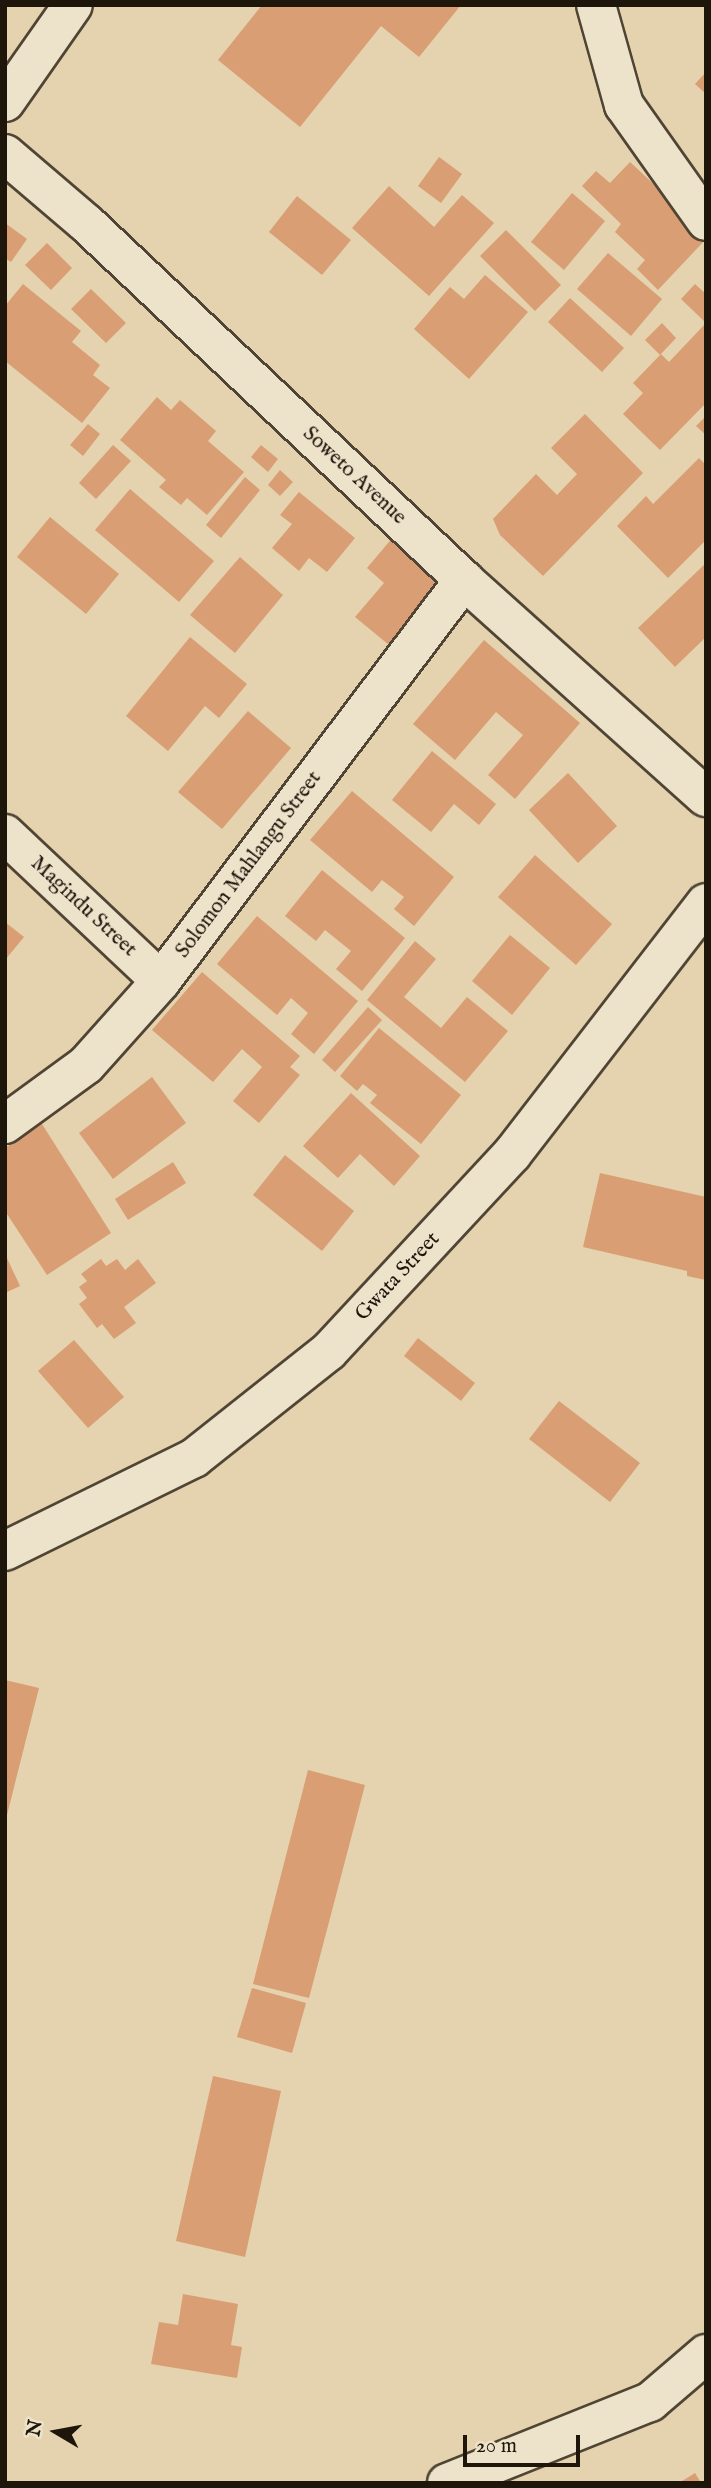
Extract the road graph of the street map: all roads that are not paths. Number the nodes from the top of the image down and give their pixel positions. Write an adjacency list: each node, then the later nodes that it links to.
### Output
1 (74, 5): 3 (street)
2 (596, 5): 5 (street)
3 (5, 102)
4 (5, 153): 6 (street, Soweto Avenue)
5 (706, 221)
6 (464, 580): 7 (street, Soweto Avenue); 10 (street, Solomon Mahlangu Street)
7 (706, 797)
8 (5, 834): 10 (street, Magindu Street)
9 (706, 903): 12 (street, Gwata Street)
10 (161, 981): 11 (street, Solomon Mahlangu Street)
11 (5, 1124)
12 (5, 1551)
13 (706, 2354): 14 (street)
14 (447, 2483)

